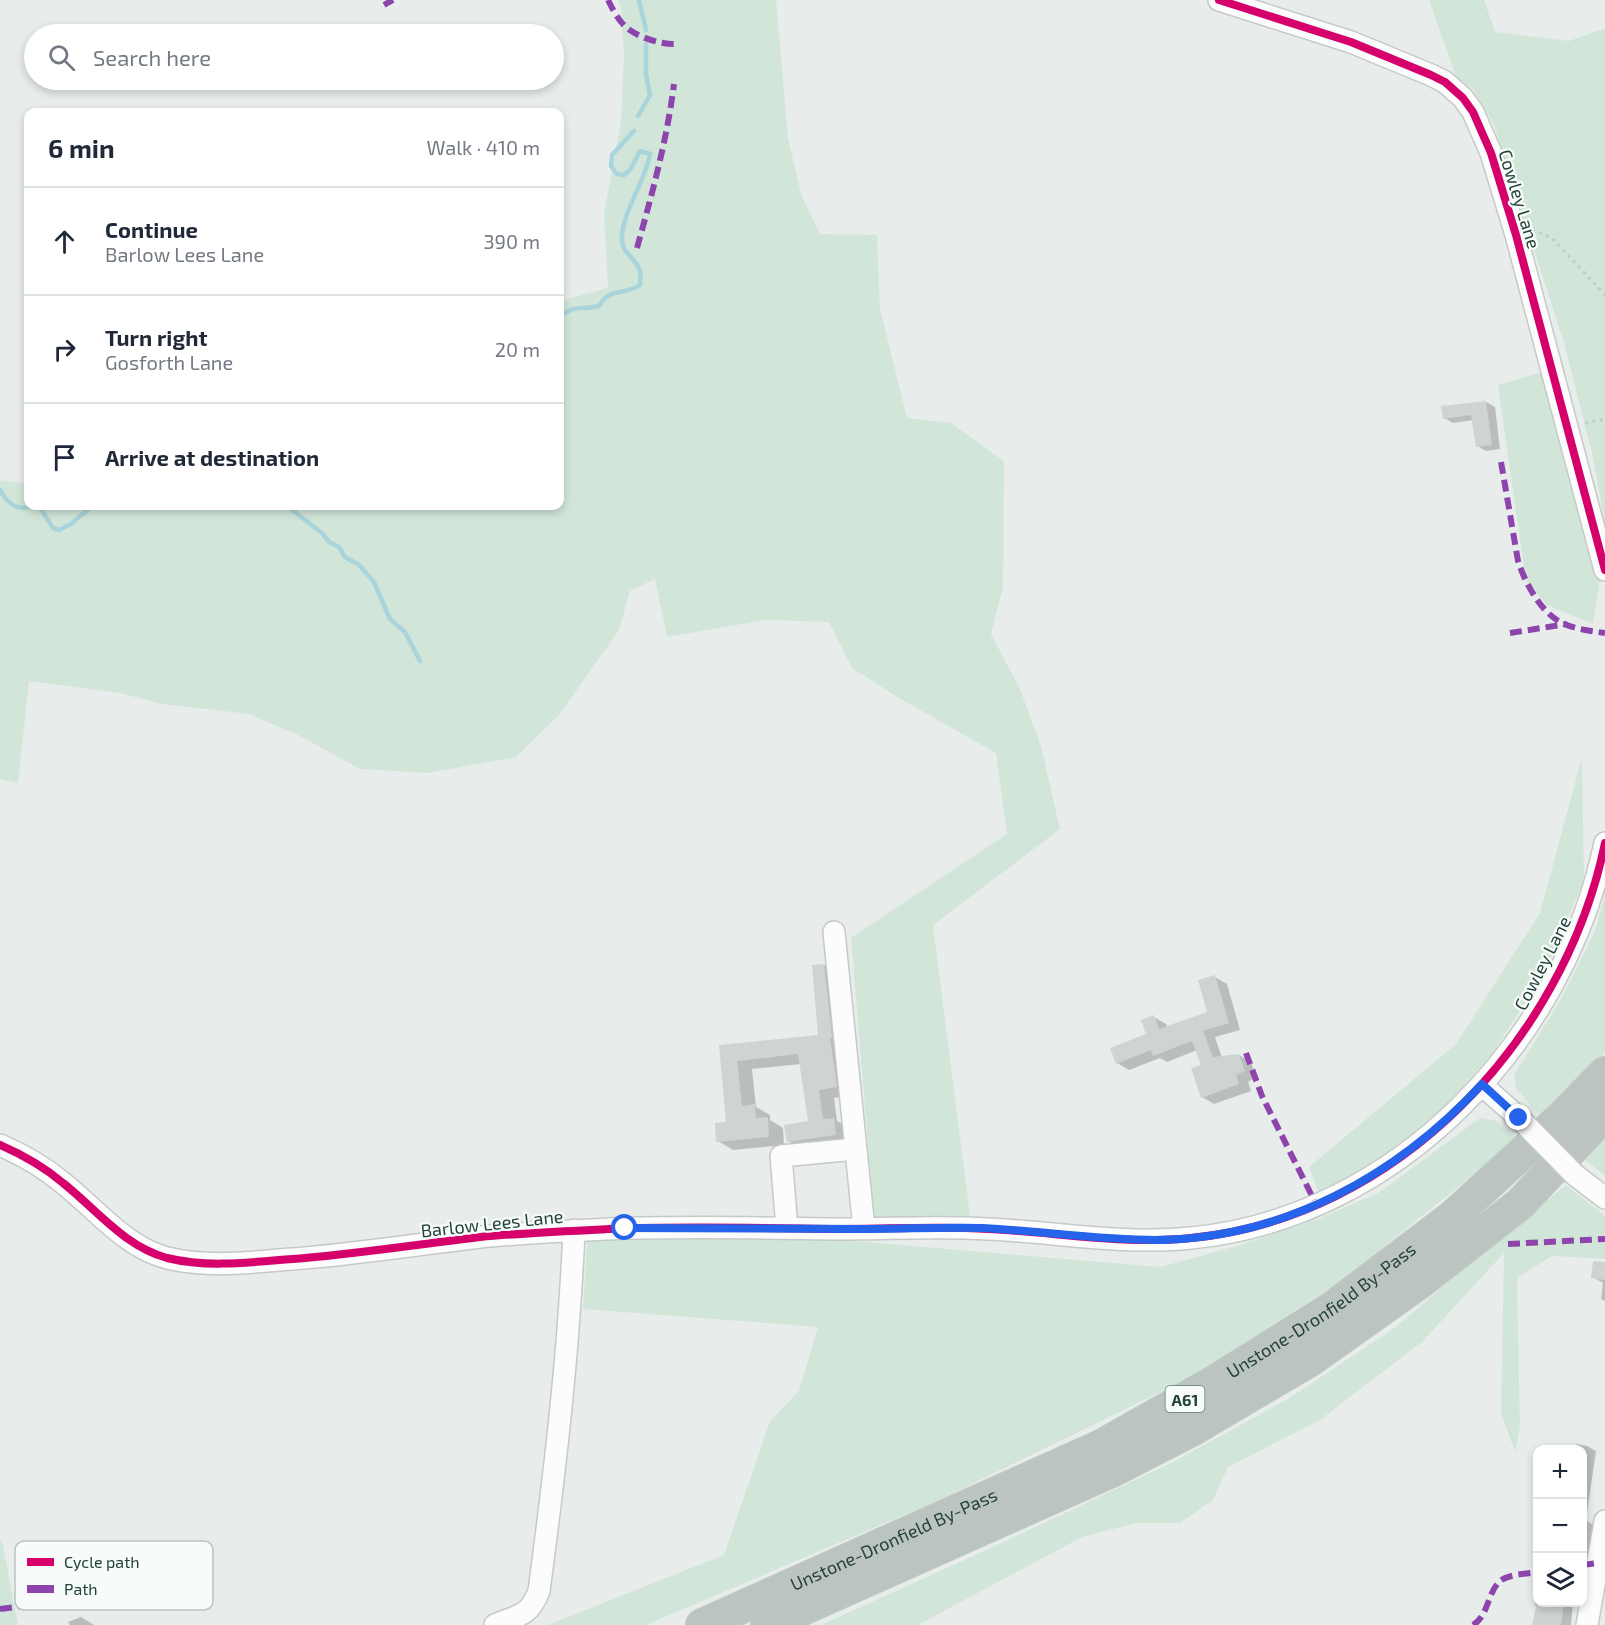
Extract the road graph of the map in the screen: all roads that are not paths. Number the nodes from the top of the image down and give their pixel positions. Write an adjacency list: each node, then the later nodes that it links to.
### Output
1 (1219, 0): 2 (street, Cowley Lane)
2 (1605, 570)
3 (1605, 843): 6 (street, Cowley Lane)
4 (834, 932): 9 (street)
5 (1605, 1072): 16 (highway, Unstone-Dronfield By-Pass / A61)
6 (1482, 1084): 10 (street, bridge); 12 (street, Barlow Lees Lane)
7 (1605, 1114): 17 (highway, Unstone-Dronfield By-Pass / A61)
8 (0, 1145): 13 (street, Barlow Lees Lane)
9 (856, 1149): 11 (street); 12 (street)
10 (1605, 1198)
11 (787, 1228): 12 (street, Barlow Lees Lane); 13 (street, Barlow Lees Lane)
12 (864, 1229)
13 (574, 1230): 15 (street)
14 (1605, 1521): 18 (street)
15 (495, 1625)
16 (702, 1625)
17 (767, 1625)
18 (1587, 1625)

